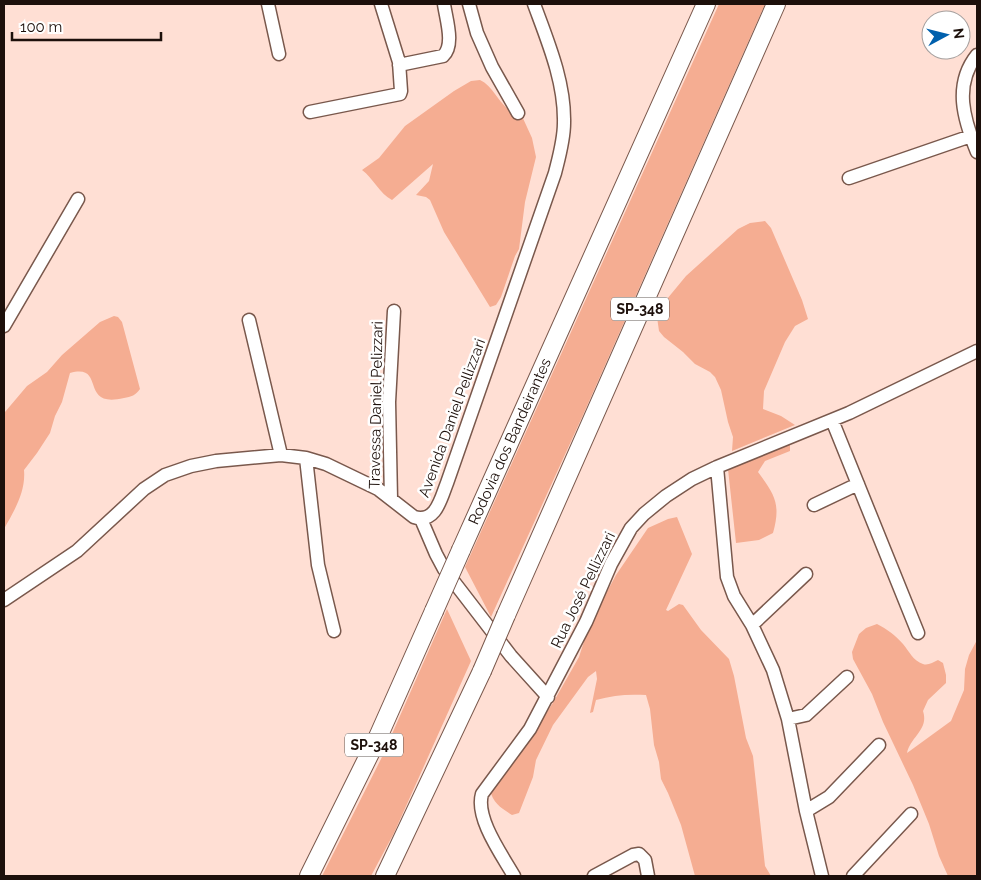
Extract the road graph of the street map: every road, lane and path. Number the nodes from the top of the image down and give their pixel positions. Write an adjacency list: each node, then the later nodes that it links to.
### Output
1 (268, 4): 8 (street)
2 (381, 4): 10 (street)
3 (444, 4): 10 (street)
4 (469, 4): 12 (street)
5 (534, 4): 28 (street, Avenida Daniel Pellizzari)
6 (706, 4): 40 (highway, Rodovia dos Bandeirantes / SP-348, bridge)
7 (776, 4): 41 (highway, SP-348, bridge)
8 (279, 54)
9 (977, 56): 13 (street)
10 (399, 66): 11 (street)
11 (310, 112)
12 (518, 113)
13 (971, 136): 14 (street); 15 (street)
14 (977, 152)
15 (849, 178)
16 (78, 199): 19 (street)
17 (394, 311): 26 (street, Travessa Daniel Pelizzari)
18 (249, 320): 22 (street)
19 (4, 326)
20 (977, 351): 21 (street, Rua José Pellizzari)
21 (832, 420): 24 (street, Rua José Pellizzari); 25 (street)
22 (281, 455): 23 (street, Avenida Daniel Pellizzari); 30 (street, Avenida Daniel Pellizzari)
23 (306, 458): 26 (street, Avenida Daniel Pellizzari); 32 (street)
24 (717, 468): 31 (street); 35 (street, Rua José Pellizzari)
25 (858, 484): 27 (street); 33 (street)
26 (391, 499): 28 (street, Avenida Daniel Pellizzari)
27 (814, 505)
28 (420, 519): 35 (street)
29 (806, 574): 31 (street)
30 (4, 600)
31 (752, 625): 36 (street)
32 (334, 630)
33 (918, 632)
34 (847, 677): 36 (street)
35 (548, 697): 42 (street, Rua José Pellizzari)
36 (788, 719): 38 (street)
37 (880, 745): 38 (street)
38 (806, 811): 45 (street)
39 (911, 814): 46 (street)
40 (309, 876)
41 (385, 876)
42 (514, 876)
43 (594, 876): 44 (street)
44 (648, 876)
45 (822, 876)
46 (853, 876)

